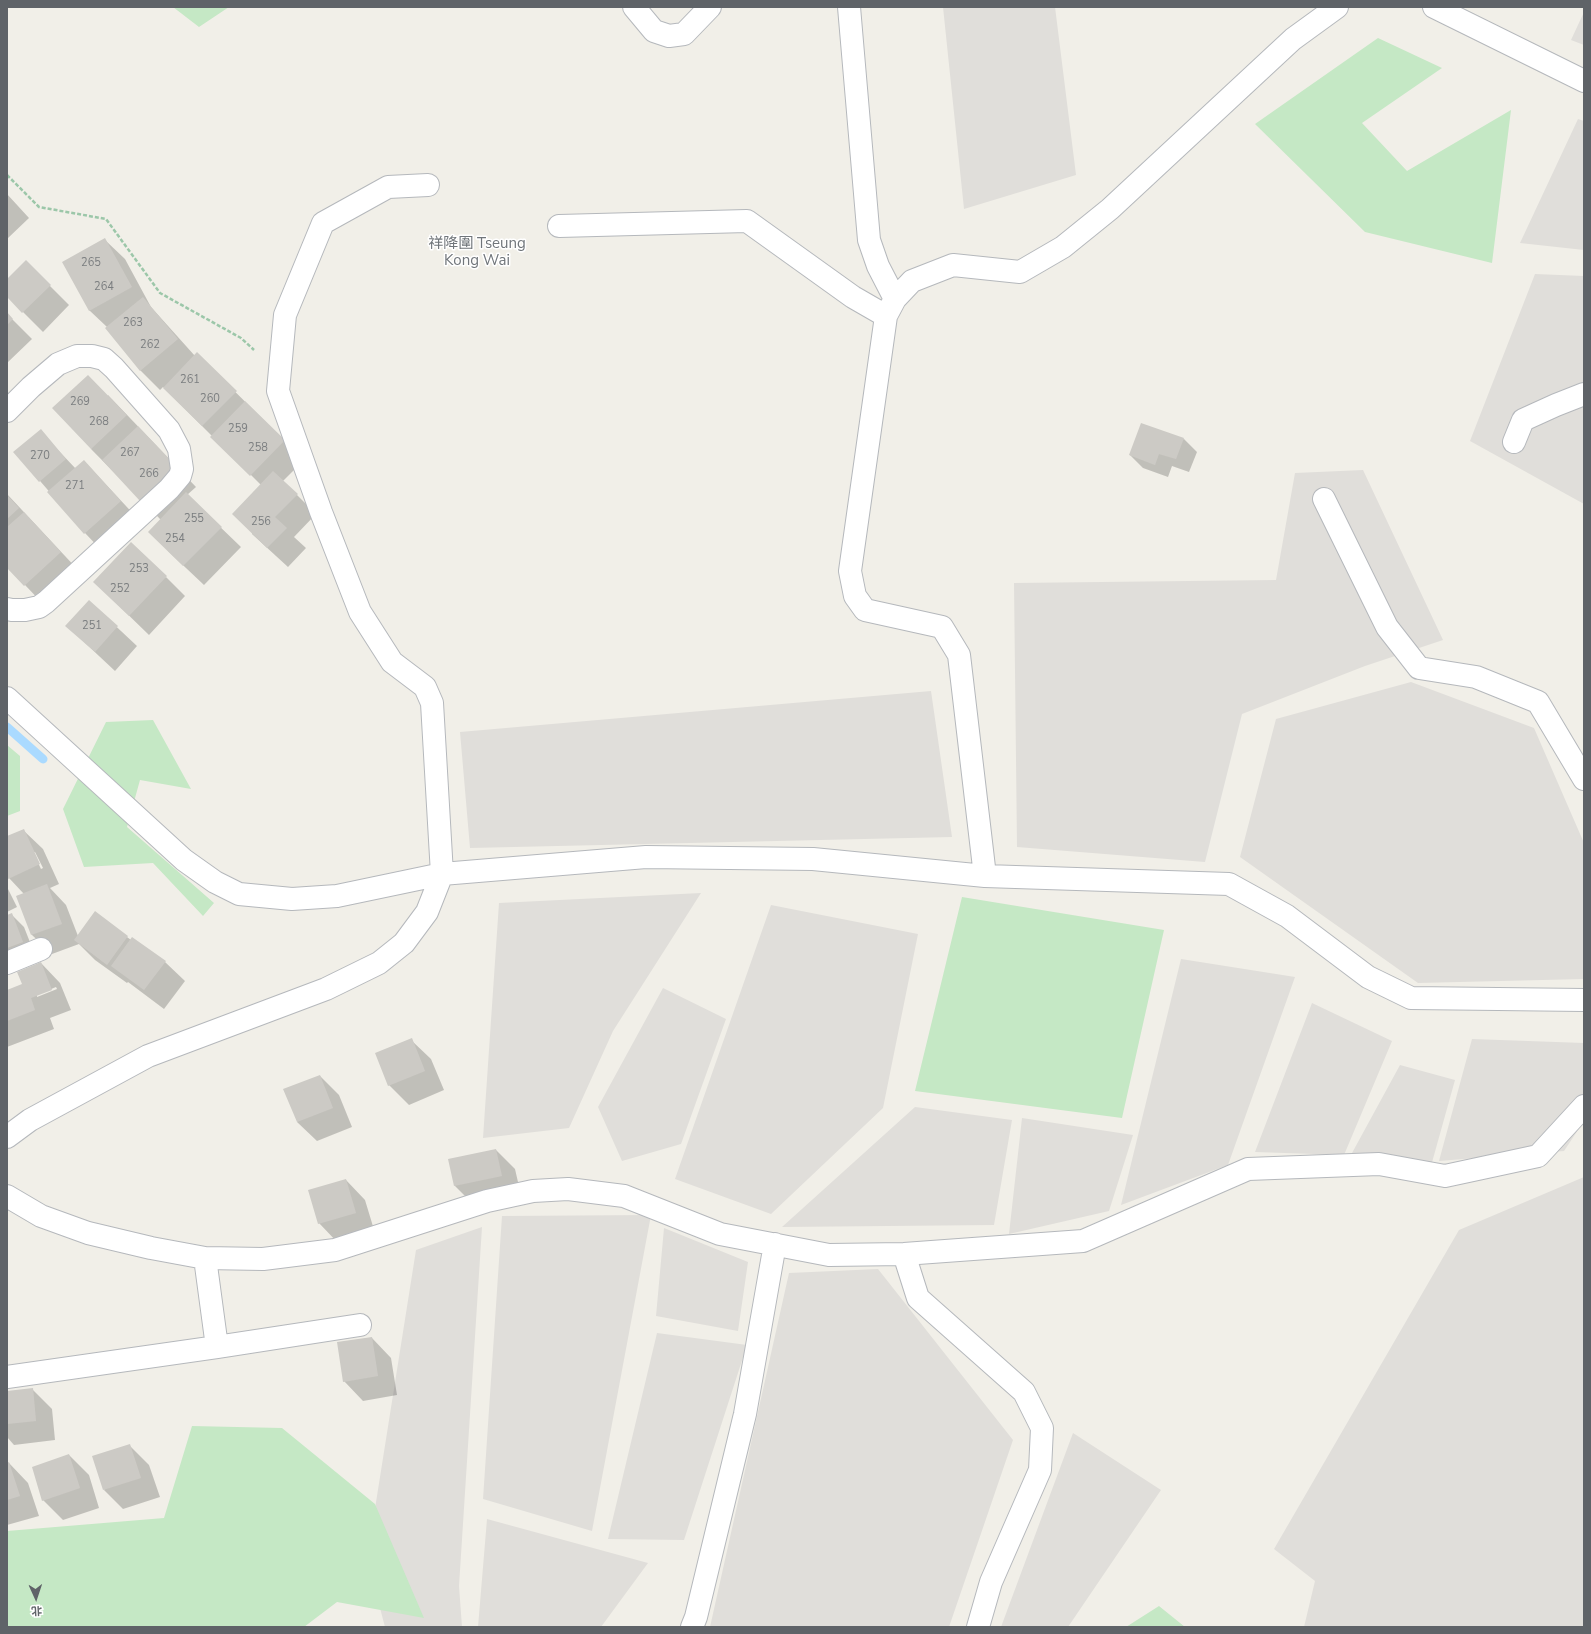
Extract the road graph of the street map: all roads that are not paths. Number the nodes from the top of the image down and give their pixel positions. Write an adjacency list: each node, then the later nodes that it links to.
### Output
1 (634, 7): 2 (street)
2 (710, 7)
3 (848, 7): 9 (street)
4 (1337, 7): 9 (street)
5 (1434, 7): 6 (street)
6 (1584, 81)
7 (428, 185): 17 (street)
8 (558, 226): 9 (street)
9 (890, 308): 18 (street)
10 (1584, 394): 12 (street)
11 (7, 411): 14 (street)
12 (1514, 442)
13 (1324, 499): 16 (street)
14 (7, 609)
15 (7, 698): 17 (street)
16 (1584, 779)
17 (442, 874): 18 (street); 23 (street)
18 (985, 876): 21 (street)
19 (41, 949): 20 (street)
20 (7, 963)
21 (1584, 1000)
22 (1584, 1106): 26 (street)
23 (7, 1137)
24 (7, 1196): 27 (street)
25 (776, 1244): 26 (street); 27 (street); 31 (street)
26 (904, 1254): 32 (street)
27 (205, 1258): 29 (street)
28 (360, 1325): 29 (street)
29 (217, 1347): 30 (street)
30 (7, 1377)
31 (692, 1627)
32 (978, 1627)

